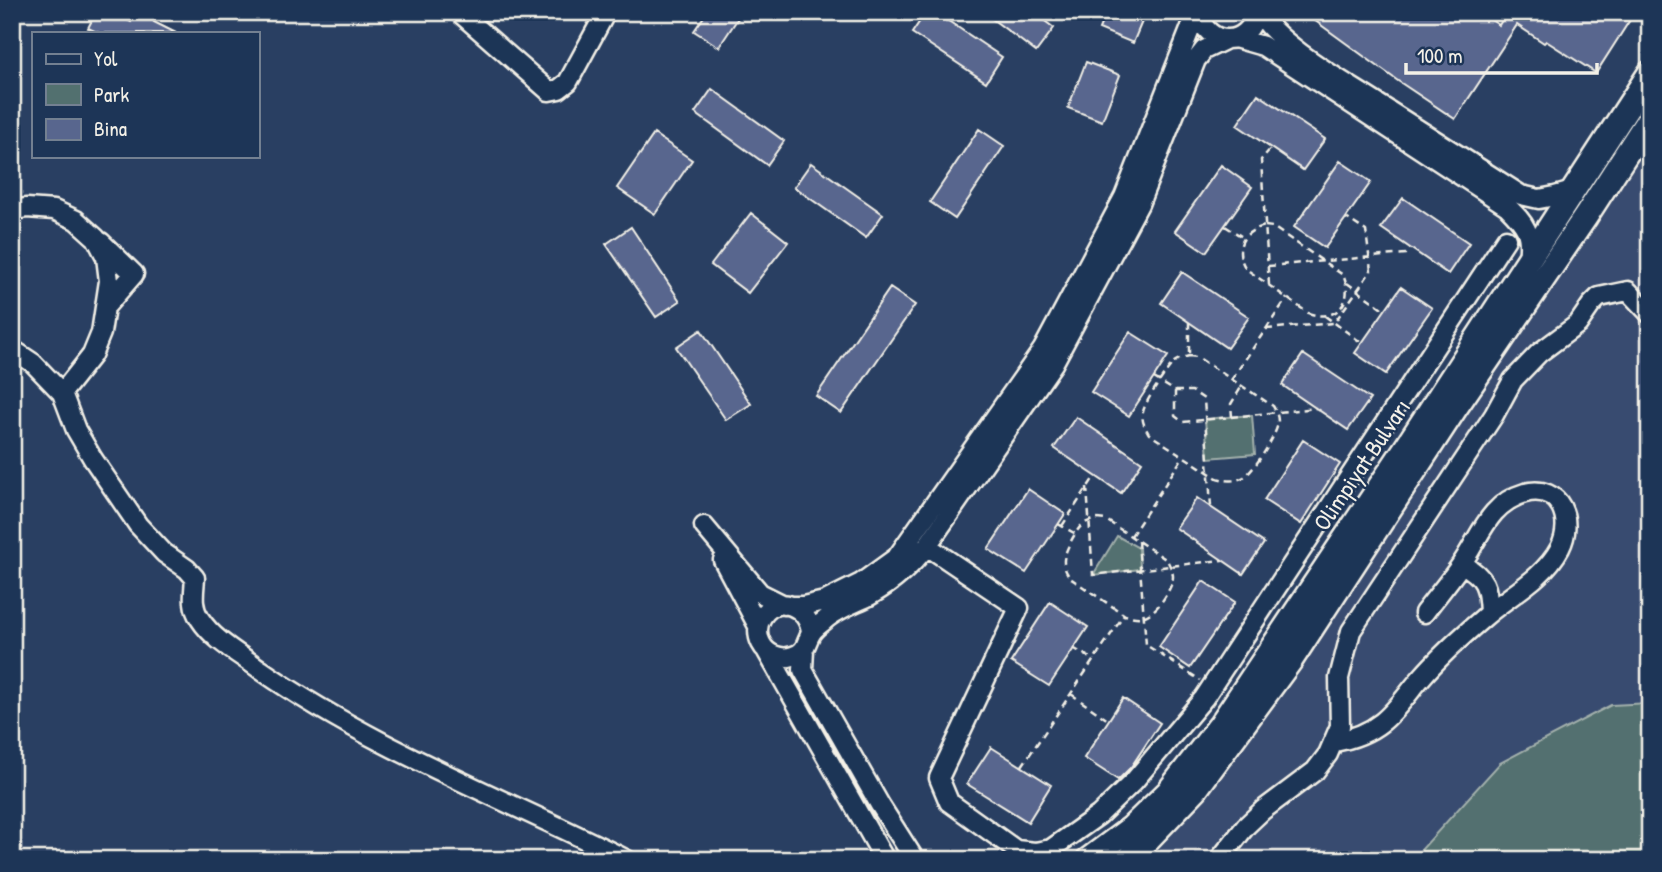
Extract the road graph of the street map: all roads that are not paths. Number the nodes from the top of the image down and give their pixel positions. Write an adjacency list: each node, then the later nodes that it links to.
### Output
1 (459, 12): 2 (street)
2 (606, 12)
3 (1198, 12): 5 (street); 19 (street)
4 (1258, 12): 5 (street); 8 (street)
5 (1231, 39): 12 (street); 17 (street)
6 (1650, 73): 8 (main road, Olimpiyat Bulvarı)
7 (1650, 117): 31 (main road, Olimpiyat Bulvarı)
8 (1573, 191): 12 (main road, Olimpiyat Bulvarı)
9 (12, 209): 10 (street)
10 (96, 237): 13 (street); 13 (street)
11 (1506, 239): 26 (street)
12 (1528, 260): 30 (main road, Olimpiyat Bulvarı)
13 (107, 305): 16 (street)
14 (1650, 314): 25 (street)
15 (12, 349): 16 (street)
16 (62, 393): 27 (street)
17 (927, 546): 23 (street); 26 (street)
18 (1462, 564): 20 (street); 20 (street); 21 (street)
19 (789, 605): 22 (street); 22 (street); 23 (street)
20 (1489, 612): 25 (street)
21 (1424, 613)
22 (758, 626): 24 (street)
23 (808, 641): 24 (street); 29 (street)
24 (766, 650): 28 (street)
25 (1334, 742): 32 (street)
26 (1014, 855)
27 (626, 860)
28 (886, 860)
29 (915, 860)
30 (1088, 860)
31 (1128, 860)
32 (1219, 860)

